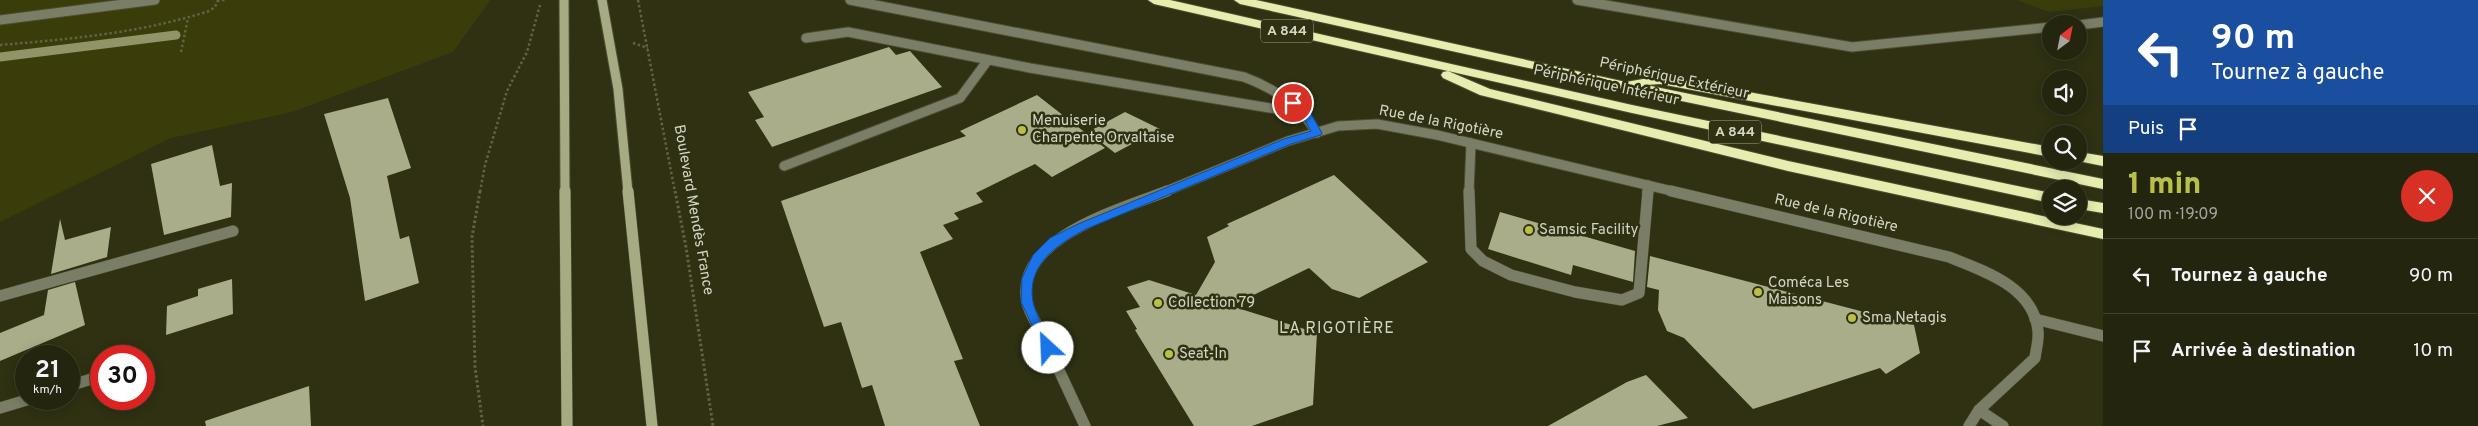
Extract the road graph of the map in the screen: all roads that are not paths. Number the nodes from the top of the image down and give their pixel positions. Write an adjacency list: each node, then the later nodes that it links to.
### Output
1 (155, 0): 8 (street)
2 (564, 0): 36 (main road)
3 (602, 0): 37 (main road)
4 (850, 0): 16 (street)
5 (1154, 0): 14 (highway, Périphérique Intérieur / A 844)
6 (1240, 0): 15 (highway, Périphérique Extérieur / A 844)
7 (1577, 0): 11 (street)
8 (0, 20)
9 (2103, 22): 10 (street)
10 (2088, 24)
11 (2042, 28)
12 (806, 38): 13 (street)
13 (988, 60): 16 (street); 22 (street)
14 (1419, 62): 25 (highway, Périphérique Intérieur / A 844); 29 (highway)
15 (1619, 84): 19 (highway); 23 (highway, Périphérique Extérieur / A 844)
16 (1306, 114): 17 (street)
17 (1317, 133): 18 (street, Rue de la Rigotière); 38 (street, Rue de la Rigotière)
18 (1472, 143): 24 (street, Rue de la Rigotière); 24 (street)
19 (2042, 150)
20 (2087, 158): 21 (highway)
21 (2103, 161)
22 (784, 166)
23 (2103, 184)
24 (1648, 185): 31 (street, Rue de la Rigotière)
25 (2042, 196)
26 (2087, 205): 27 (highway)
27 (2103, 208)
28 (234, 231): 30 (street)
29 (2103, 234)
30 (0, 296)
31 (2035, 319): 32 (street); 35 (street)
32 (2103, 336)
33 (15, 404): 34 (street)
34 (0, 408)
35 (1979, 410): 39 (street); 40 (street)
36 (567, 426)
37 (652, 426)
38 (1085, 426)
39 (1969, 426)
40 (2003, 426)

